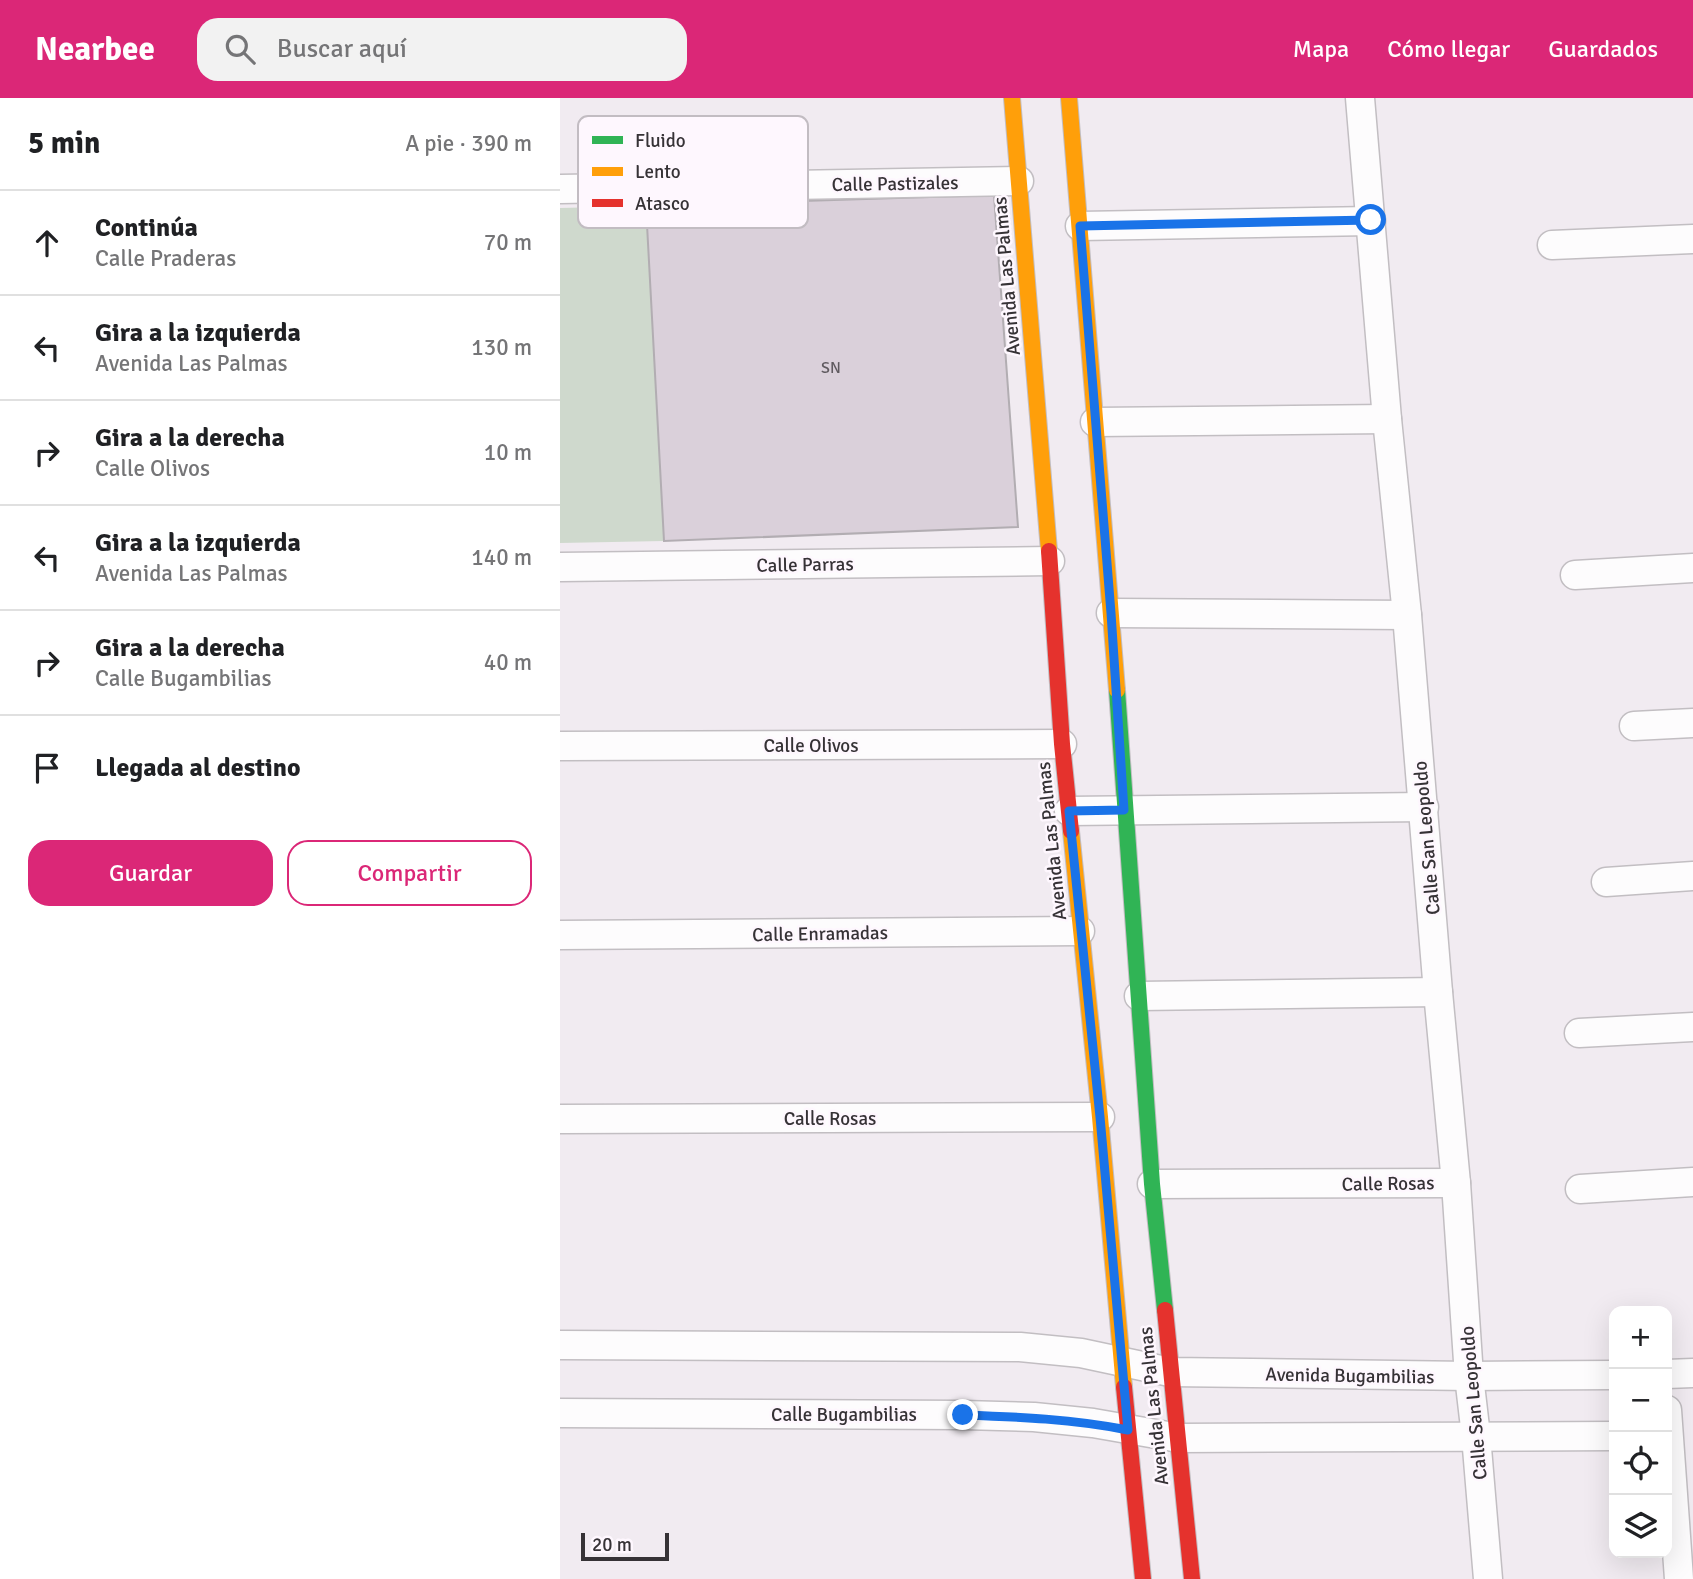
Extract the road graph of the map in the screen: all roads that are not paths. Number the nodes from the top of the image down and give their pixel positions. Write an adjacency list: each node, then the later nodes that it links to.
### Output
1 (1012, 98): 4 (street, Avenida Las Palmas)
2 (1069, 98): 9 (street, Avenida Las Palmas)
3 (1360, 98): 8 (street, Calle San Leopoldo)
4 (1019, 181): 5 (street, Calle Pastizales); 14 (street, Avenida Las Palmas)
5 (808, 185)
6 (560, 189): 7 (street, Calle Pastizales)
7 (578, 189)
8 (1371, 220): 9 (street); 12 (street, Calle San Leopoldo)
9 (1080, 226): 13 (street, Avenida Las Palmas)
10 (1693, 239): 11 (street)
11 (1552, 245)
12 (1388, 419): 13 (street); 19 (street, Calle San Leopoldo)
13 (1096, 422): 18 (street, Avenida Las Palmas)
14 (1050, 561): 15 (street, Calle Parras); 22 (street, Avenida Las Palmas)
15 (560, 567)
16 (1693, 568): 17 (street)
17 (1575, 575)
18 (1111, 613): 19 (street); 25 (street, Avenida Las Palmas)
19 (1407, 615): 24 (street, Calle San Leopoldo)
20 (1693, 723): 21 (street)
21 (1634, 726)
22 (1062, 744): 23 (street, Calle Olivos); 26 (street, Avenida Las Palmas)
23 (560, 746)
24 (1424, 807): 25 (street); 31 (street, Calle San Leopoldo)
25 (1124, 810): 26 (street); 32 (street, Avenida Las Palmas)
26 (1069, 811): 29 (street, Avenida Las Palmas)
27 (1693, 876): 28 (street)
28 (1606, 882)
29 (1080, 930): 30 (street, Calle Enramadas); 35 (street, Avenida Las Palmas)
30 (560, 935)
31 (1438, 992): 32 (street); 38 (street, Calle San Leopoldo)
32 (1139, 996): 39 (street, Avenida Las Palmas)
33 (1693, 1027): 34 (street)
34 (1579, 1033)
35 (1100, 1117): 36 (street, Calle Rosas); 42 (street, Avenida Las Palmas)
36 (560, 1119)
37 (1693, 1182): 40 (street)
38 (1456, 1183): 39 (street, Calle Rosas); 47 (street, Calle San Leopoldo)
39 (1153, 1184): 43 (street, Avenida Las Palmas)
40 (1580, 1189)
41 (560, 1345): 42 (street)
42 (1121, 1360): 43 (street, Avenida Bugambilias); 49 (street, Avenida Las Palmas)
43 (1170, 1372): 47 (street, Avenida Bugambilias); 53 (street, Avenida Las Palmas)
44 (1693, 1373): 45 (street)
45 (1672, 1374)
46 (1609, 1375): 47 (street, Avenida Bugambilias)
47 (1469, 1376): 51 (street, Calle San Leopoldo)
48 (560, 1413): 49 (street, Calle Bugambilias)
49 (1128, 1430): 53 (street, Calle Bugambilias); 54 (street, Avenida Las Palmas)
50 (1674, 1430): 57 (street)
51 (1476, 1436): 52 (street); 53 (street); 56 (street, Calle San Leopoldo)
52 (1609, 1436)
53 (1179, 1438): 55 (street, Avenida Las Palmas)
54 (1143, 1579)
55 (1192, 1579)
56 (1488, 1579)
57 (1679, 1579)

